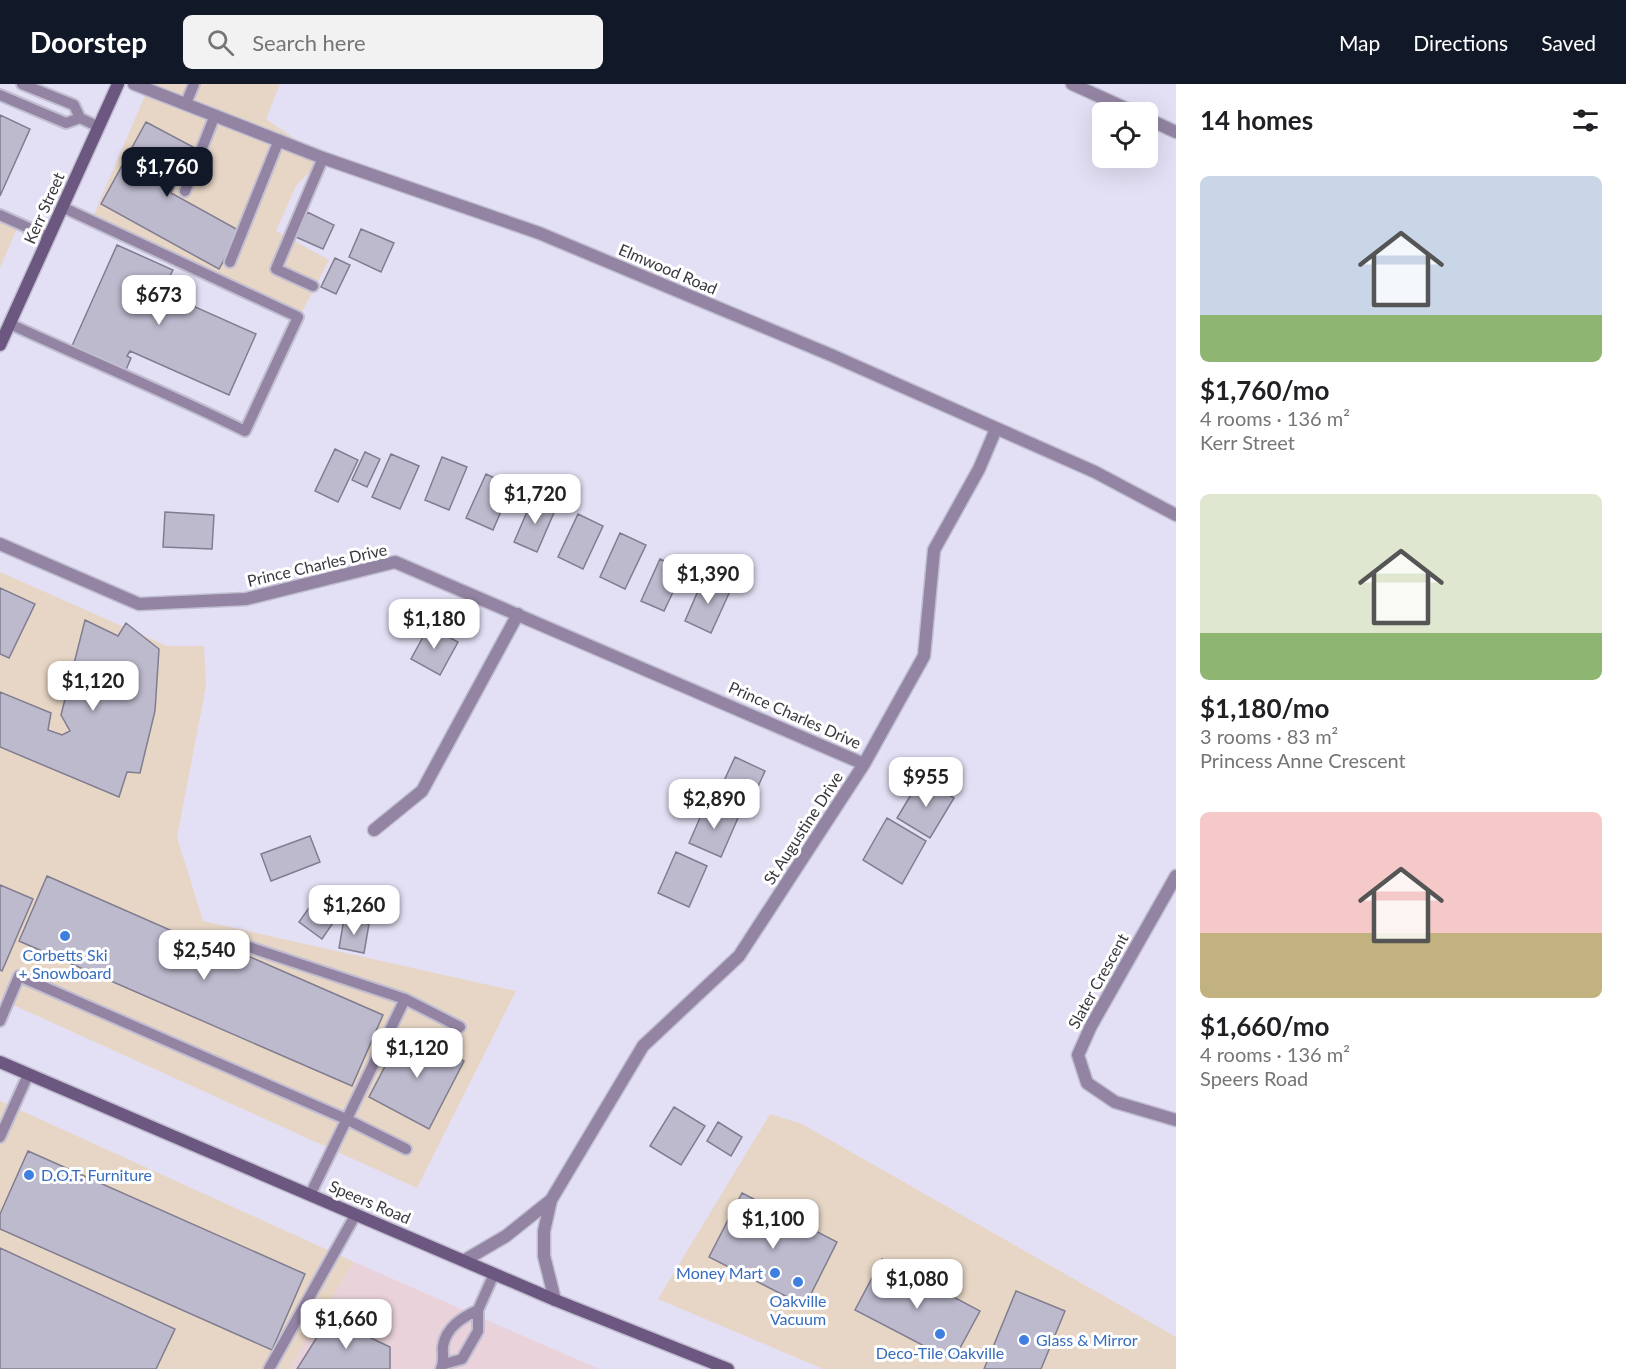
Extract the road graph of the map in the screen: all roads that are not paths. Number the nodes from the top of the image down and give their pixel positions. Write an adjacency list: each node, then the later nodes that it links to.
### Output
1 (22, 84): 10 (lane)
2 (118, 84): 12 (main road, Kerr Street)
3 (134, 84): 8 (street, Elmwood Road)
4 (194, 84): 8 (lane)
5 (1072, 84): 7 (street)
6 (0, 95): 10 (lane)
7 (1112, 102)
8 (186, 103): 9 (street, Elmwood Road)
9 (215, 115): 14 (street, Elmwood Road); 16 (lane)
10 (80, 118): 12 (lane)
11 (1158, 123): 13 (street)
12 (99, 127): 17 (main road, Kerr Street)
13 (1176, 132)
14 (279, 140): 15 (street, Elmwood Road); 20 (lane)
15 (323, 158): 21 (lane); 24 (street, Elmwood Road)
16 (184, 190)
17 (62, 207): 19 (main road, Kerr Street); 22 (lane)
18 (0, 215): 19 (lane)
19 (49, 237): 22 (main road, Kerr Street)
20 (230, 262)
21 (313, 286)
22 (10, 324): 23 (main road, Kerr Street)
23 (0, 345)
24 (996, 429): 25 (street, Elmwood Road); 28 (street, St Augustine Drive)
25 (1176, 515)
26 (0, 544): 27 (street, Prince Charles Drive)
27 (518, 614): 28 (street, Prince Charles Drive); 29 (street)
28 (864, 764): 42 (street, St Augustine Drive)
29 (374, 830)
30 (1176, 876): 38 (street, Slater Crescent)
31 (222, 938): 32 (lane)
32 (405, 999): 34 (lane); 37 (lane)
33 (0, 1021): 37 (lane)
34 (460, 1027)
35 (0, 1062): 36 (main road, Speers Road)
36 (27, 1075): 39 (lane); 41 (main road, Speers Road)
37 (346, 1119): 40 (lane); 41 (lane)
38 (1176, 1120)
39 (0, 1137)
40 (406, 1149)
41 (310, 1195): 43 (main road, Speers Road)
42 (551, 1200): 44 (street, St Augustine Drive); 46 (street, St Augustine Drive)
43 (356, 1214): 44 (main road, Speers Road); 49 (lane)
44 (465, 1260): 45 (main road, Speers Road)
45 (494, 1274): 46 (main road, Speers Road); 47 (lane)
46 (555, 1300): 50 (main road, Speers Road)
47 (478, 1310): 48 (lane); 48 (lane)
48 (442, 1366)
49 (269, 1369)
50 (728, 1369)

